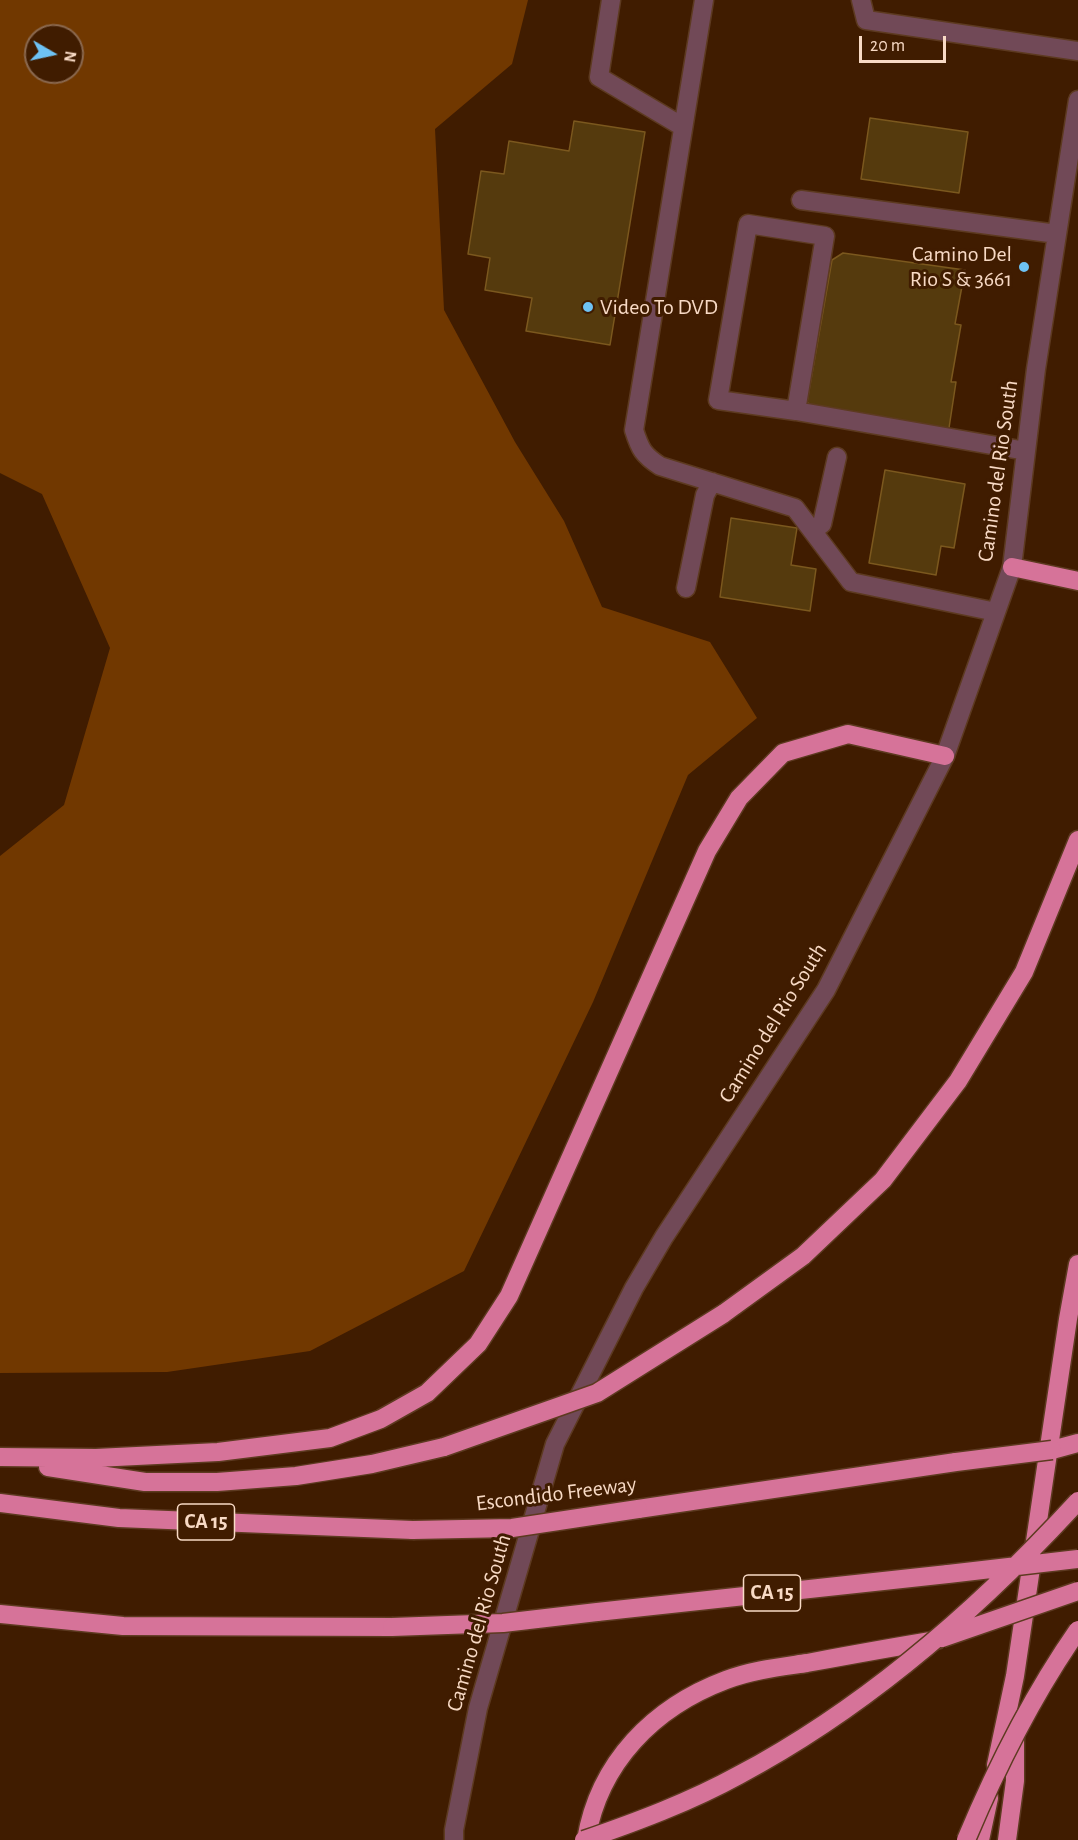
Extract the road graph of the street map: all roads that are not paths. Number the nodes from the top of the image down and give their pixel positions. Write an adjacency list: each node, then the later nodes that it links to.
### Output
1 (611, 0): 6 (street)
2 (704, 0): 6 (street)
3 (861, 0): 4 (street)
4 (1078, 51)
5 (1078, 100): 8 (street, Camino del Rio South)
6 (683, 127): 12 (street)
7 (801, 200): 8 (street)
8 (1057, 234): 10 (street, Camino del Rio South)
9 (796, 411): 9 (street); 10 (street)
10 (1026, 451): 14 (street, Camino del Rio South)
11 (837, 457): 13 (street)
12 (712, 482): 13 (street); 16 (street)
13 (813, 531): 17 (street)
14 (1012, 567): 15 (highway); 17 (street, Camino del Rio South)
15 (1078, 581)
16 (686, 588)
17 (996, 612): 18 (street, Camino del Rio South)
18 (945, 756): 22 (highway); 28 (street, Camino del Rio South)
19 (1078, 840): 22 (highway, bridge)
20 (1078, 1264): 30 (highway)
21 (1078, 1445): 24 (highway, Escondido Freeway / CA 15, bridge)
22 (0, 1458)
23 (1078, 1501): 32 (highway, bridge)
24 (0, 1503)
25 (1078, 1559): 28 (highway, CA 15, bridge)
26 (1078, 1591): 32 (highway, bridge)
27 (0, 1614): 28 (highway, CA 15, bridge)
28 (503, 1623): 31 (street, Camino del Rio South)
29 (1078, 1630): 33 (highway, bridge)
30 (1016, 1676): 34 (highway); 35 (highway)
31 (454, 1840)
32 (585, 1840)
33 (966, 1840)
34 (980, 1840)
35 (1007, 1840)

